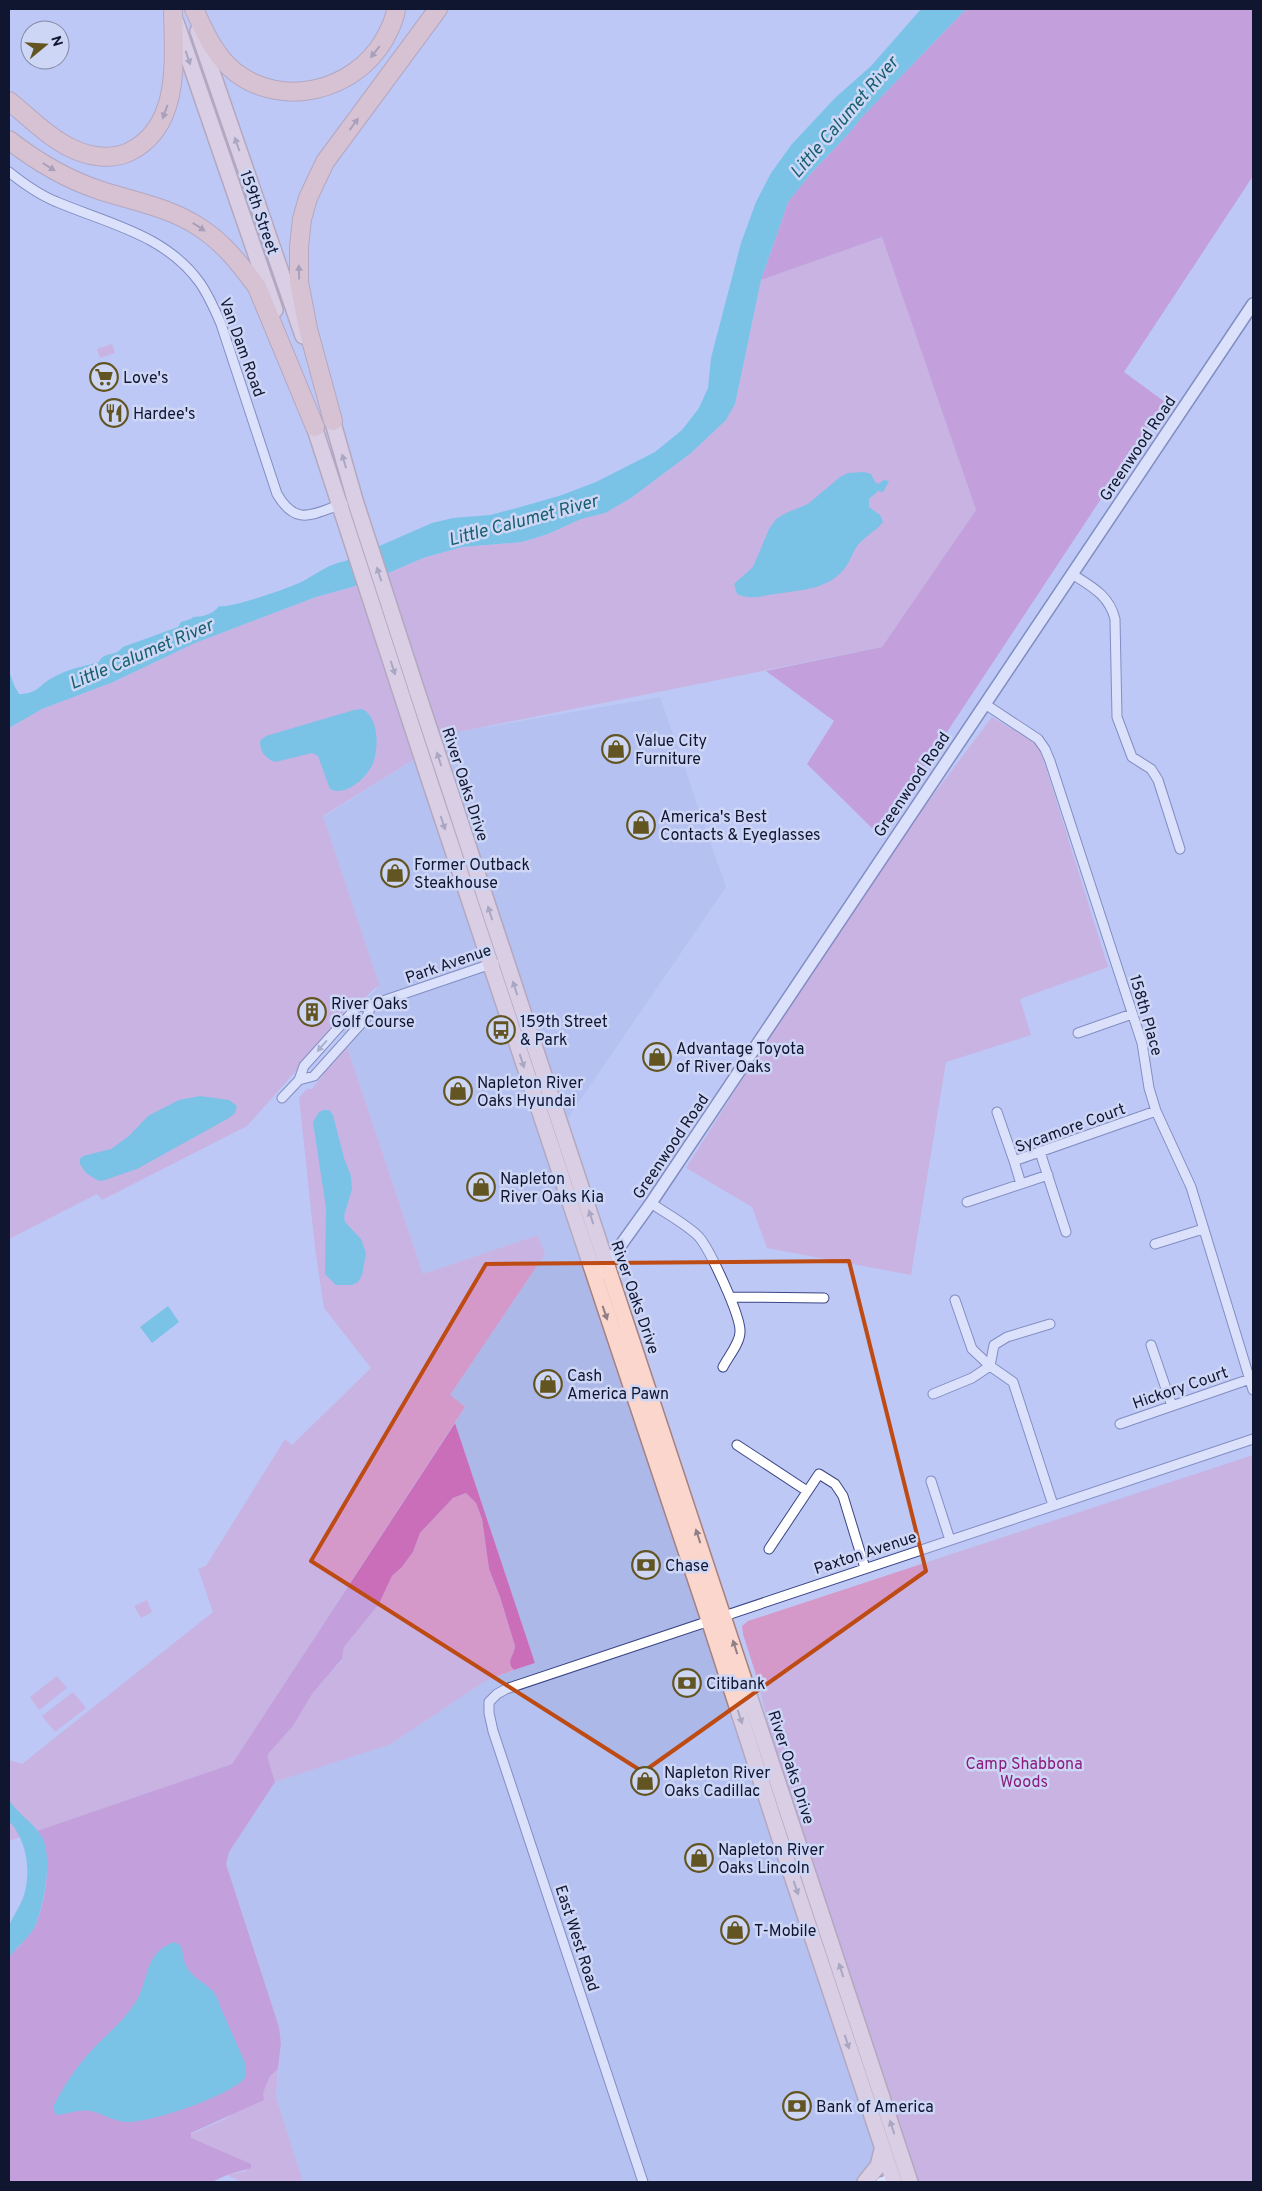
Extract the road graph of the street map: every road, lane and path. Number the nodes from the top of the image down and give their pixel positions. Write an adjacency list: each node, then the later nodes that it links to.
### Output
1 (192, 9): 2 (highway, one-way to 1); 9 (main road, 159th Street, one-way to 1)
2 (396, 9)
3 (438, 9): 9 (highway, one-way to 3)
4 (172, 10): 5 (highway, one-way to 5); 10 (main road, 159th Street, one-way to 10)
5 (9, 101)
6 (9, 140): 10 (highway, one-way to 10)
7 (9, 172): 12 (street, Van Dam Road)
8 (1253, 304): 13 (street, Greenwood Road)
9 (333, 421): 11 (main road, River Oaks Drive, one-way to 9)
10 (315, 427): 12 (main road, River Oaks Drive)
11 (356, 500): 12 (street, Van Dam Road); 16 (main road, River Oaks Drive, one-way to 11)
12 (340, 505): 17 (main road, River Oaks Drive, one-way to 17)
13 (1072, 574): 14 (street, Greenwood Road); 15 (street)
14 (985, 704): 19 (street, 158th Place); 30 (street, Greenwood Road)
15 (1180, 848)
16 (506, 959): 17 (street, Park Avenue); 34 (main road, River Oaks Drive, one-way to 16)
17 (490, 965): 18 (street, Park Avenue); 35 (main road, River Oaks Drive, one-way to 35)
18 (371, 1005): 21 (street, Park Avenue); 21 (street, Park Avenue, one-way to 21)
19 (1132, 1014): 20 (street); 23 (street, 158th Place)
20 (1078, 1033)
21 (299, 1080): 22 (street, Park Avenue)
22 (282, 1098)
23 (1156, 1111): 25 (street, Sycamore Court); 31 (street, 158th Place)
24 (997, 1112): 26 (street)
25 (1040, 1152): 26 (street, Sycamore Court); 27 (street)
26 (1014, 1161): 28 (street, Sycamore Court)
27 (1048, 1175): 28 (street); 32 (street)
28 (1021, 1184): 29 (street)
29 (968, 1202)
30 (652, 1203): 34 (street, Greenwood Road); 36 (street)
31 (1203, 1229): 33 (street); 43 (street, 158th Place)
32 (1066, 1232)
33 (1154, 1244)
34 (606, 1264): 35 (street, Greenwood Road); 56 (main road, River Oaks Drive, one-way to 34)
35 (595, 1282): 57 (main road, River Oaks Drive, one-way to 57)
36 (731, 1297): 37 (street); 42 (street)
37 (824, 1298)
38 (955, 1300): 41 (street)
39 (1050, 1324): 41 (street)
40 (1150, 1345): 46 (street)
41 (990, 1366): 45 (street); 52 (street)
42 (723, 1367)
43 (1250, 1379): 44 (street, 158th Place); 46 (street, Hickory Court)
44 (1253, 1390)
45 (933, 1394)
46 (1172, 1406): 47 (street, Hickory Court)
47 (1120, 1424)
48 (1253, 1440): 52 (street, Paxton Avenue)
49 (737, 1445): 51 (street)
50 (931, 1481): 53 (street)
51 (807, 1491): 54 (street); 55 (street)
52 (1053, 1505): 53 (street, Paxton Avenue)
53 (950, 1540): 55 (street, Paxton Avenue)
54 (769, 1548)
55 (865, 1568): 56 (street, Paxton Avenue)
56 (724, 1615): 57 (street, Paxton Avenue); 60 (main road, River Oaks Drive, one-way to 56)
57 (709, 1620): 58 (street, Paxton Avenue); 59 (main road, River Oaks Drive, one-way to 59)
58 (490, 1702): 62 (street, East West Road)
59 (882, 2150): 61 (main road, River Oaks Drive); 63 (main road)
60 (909, 2180): 61 (street)
61 (889, 2181)
62 (643, 2182)
63 (865, 2182)

